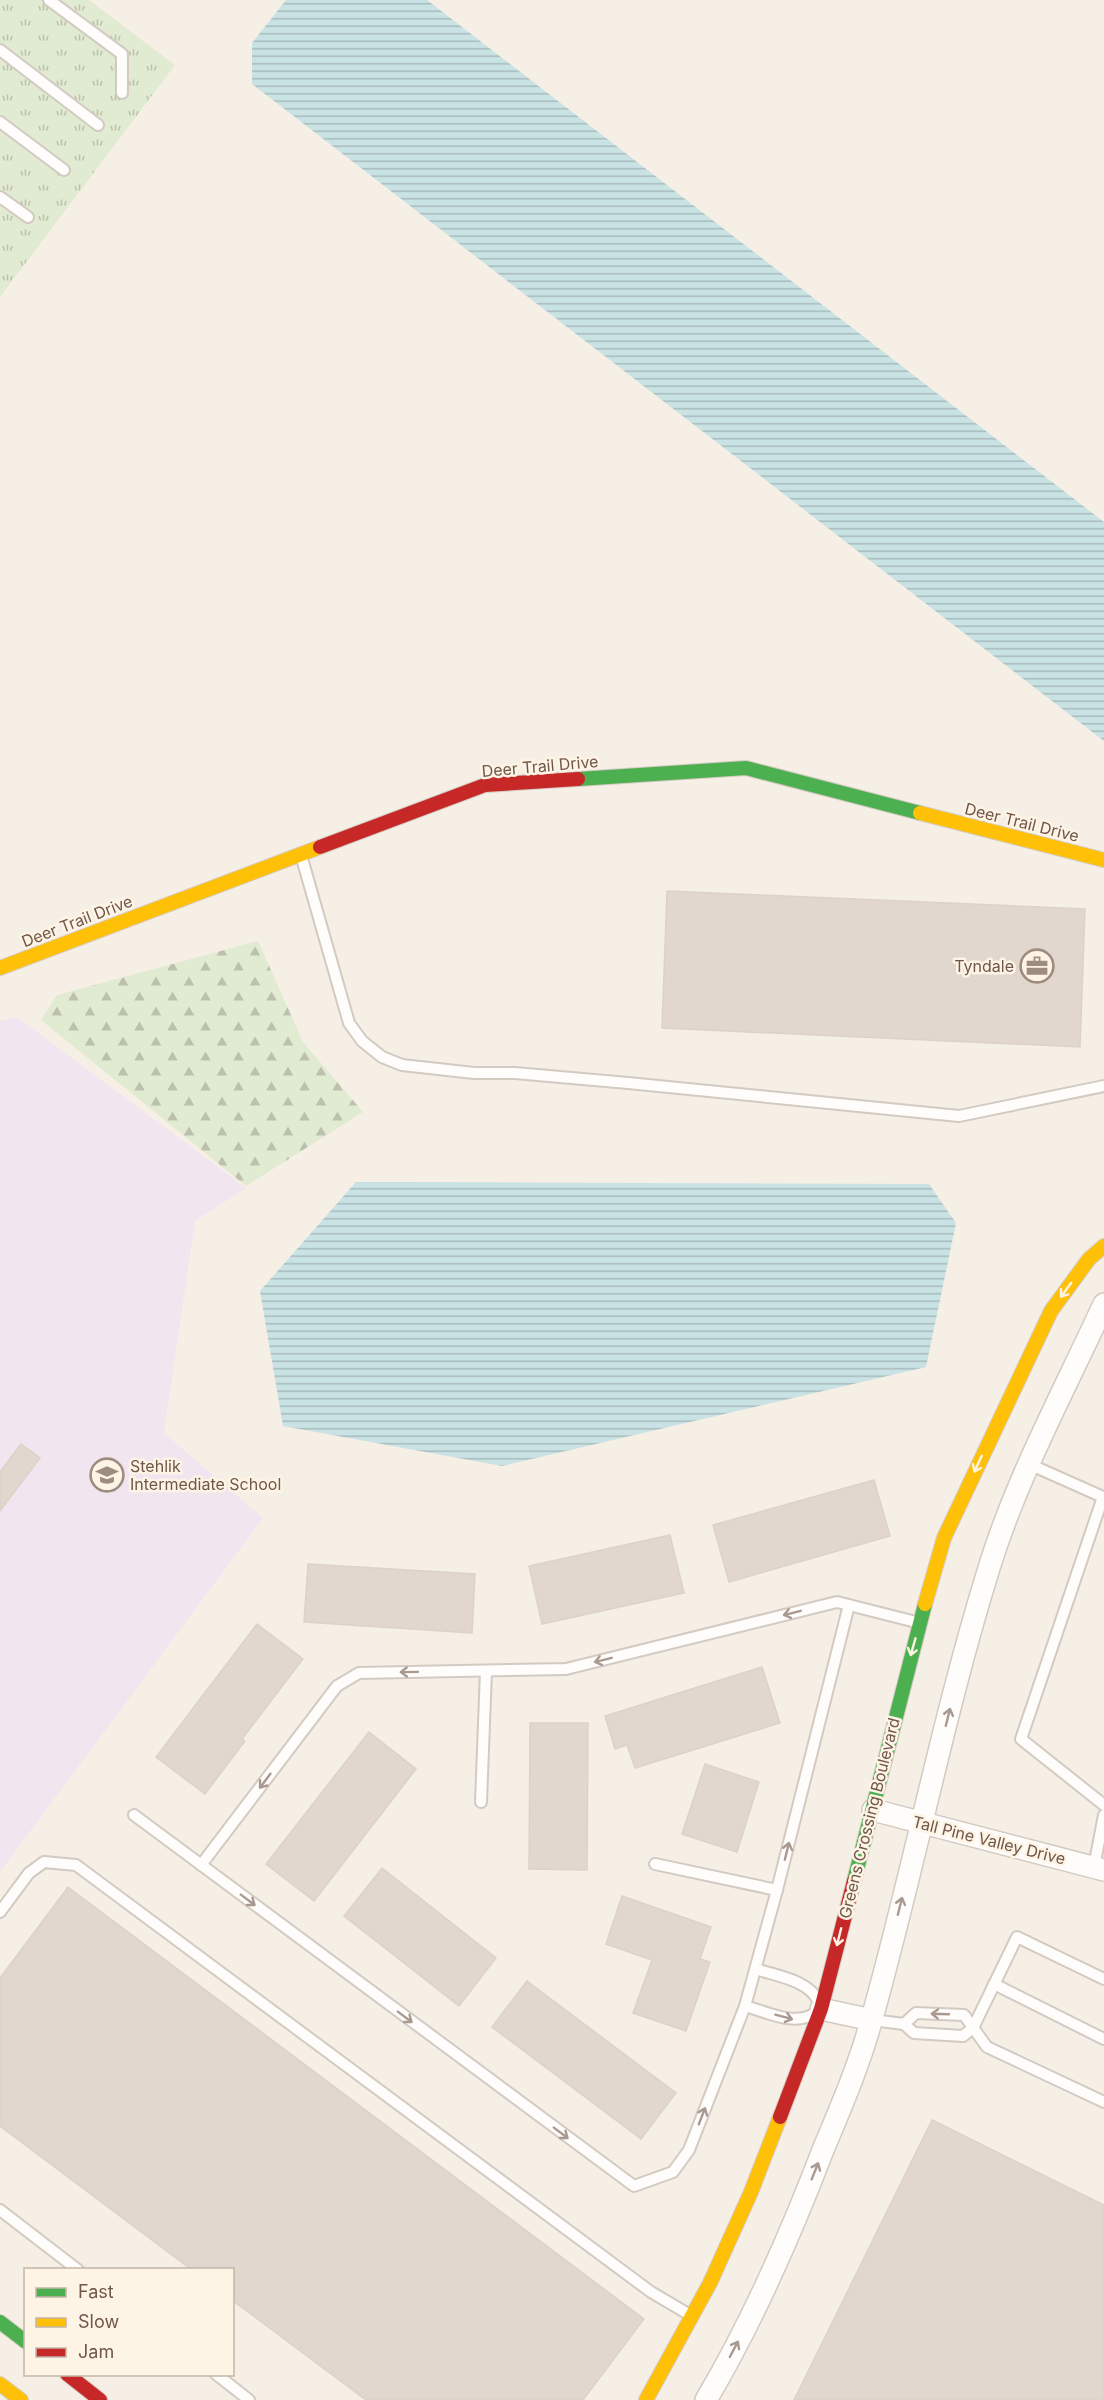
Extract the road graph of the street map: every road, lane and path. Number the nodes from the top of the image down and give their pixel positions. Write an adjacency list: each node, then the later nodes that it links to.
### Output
1 (49, 0): 3 (lane)
2 (0, 50): 5 (lane)
3 (122, 93)
4 (0, 123): 6 (lane)
5 (98, 125)
6 (64, 170)
7 (0, 197): 8 (lane)
8 (28, 218)
9 (301, 854): 10 (street, Deer Trail Drive); 11 (street, Deer Trail Drive); 12 (lane)
10 (1104, 860)
11 (0, 968)
12 (1104, 1086)
13 (1104, 1246): 18 (street, Greens Crossing Boulevard, one-way to 18)
14 (1104, 1304): 15 (street)
15 (1029, 1464): 16 (lane); 25 (street, one-way to 15)
16 (1103, 1497): 21 (lane)
17 (849, 1605): 18 (lane); 19 (lane, one-way to 19); 29 (lane, one-way to 17)
18 (920, 1623): 22 (street, Greens Crossing Boulevard, one-way to 22)
19 (486, 1671): 20 (lane); 27 (lane, one-way to 27)
20 (481, 1802)
21 (1104, 1805)
22 (873, 1810): 25 (street, Tall Pine Valley Drive); 35 (street, Greens Crossing Boulevard, one-way to 35)
23 (134, 1815): 27 (lane)
24 (1104, 1815): 28 (lane)
25 (922, 1823): 28 (street, Tall Pine Valley Drive); 36 (street, one-way to 25)
26 (655, 1864): 29 (lane)
27 (201, 1865): 34 (lane, one-way to 34)
28 (1099, 1868)
29 (777, 1890): 31 (lane)
30 (0, 1912): 43 (lane)
31 (756, 1969): 34 (lane); 35 (lane)
32 (1104, 1979): 33 (lane)
33 (994, 1984): 38 (lane); 39 (lane)
34 (746, 2006): 35 (lane, one-way to 35)
35 (821, 2009): 36 (street); 43 (street, Greens Crossing Boulevard)
36 (872, 2020): 37 (lane); 53 (street, one-way to 36)
37 (904, 2024): 38 (lane); 38 (lane, one-way to 37)
38 (973, 2028): 40 (lane)
39 (1104, 2039)
40 (1104, 2102)
41 (0, 2210): 42 (lane)
42 (75, 2268)
43 (693, 2316): 52 (street, Greens Crossing Boulevard)
44 (0, 2322): 45 (street)
45 (24, 2340)
46 (70, 2376): 50 (street)
47 (219, 2376): 51 (lane)
48 (0, 2384): 49 (street)
49 (21, 2400)
50 (100, 2400)
51 (249, 2400)
52 (646, 2400)
53 (706, 2400)

